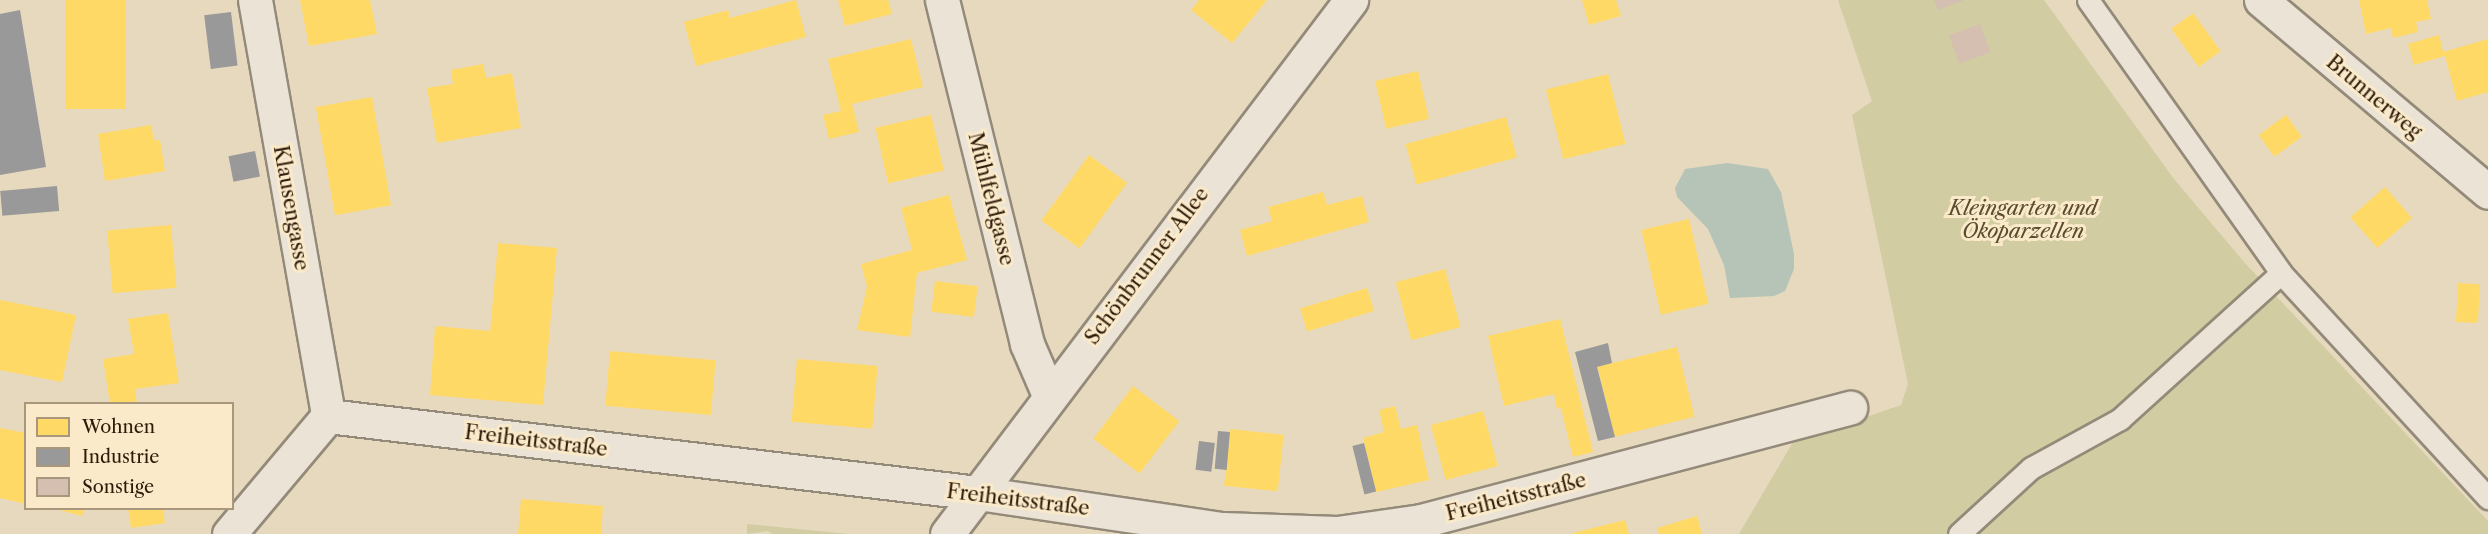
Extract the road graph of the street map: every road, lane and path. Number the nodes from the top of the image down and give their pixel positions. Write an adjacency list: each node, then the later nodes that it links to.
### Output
1 (255, 0): 10 (street, Klausengasse)
2 (942, 0): 8 (street, Mühlfeldgasse)
3 (1351, 0): 8 (street, Schönbrunner Allee)
4 (2088, 0): 7 (lane)
5 (2261, 0): 6 (street, Brunnerweg)
6 (2488, 192)
7 (2281, 273): 12 (lane); 16 (lane)
8 (1048, 395): 11 (street, Schönbrunner Allee)
9 (1850, 408): 13 (street, Freiheitsstraße)
10 (328, 416): 11 (street, Freiheitsstraße); 14 (street)
11 (978, 493): 13 (street, Freiheitsstraße); 15 (street, Schönbrunner Allee)
12 (2488, 498)
13 (1223, 532)
14 (229, 534)
15 (947, 534)
16 (1959, 534)

